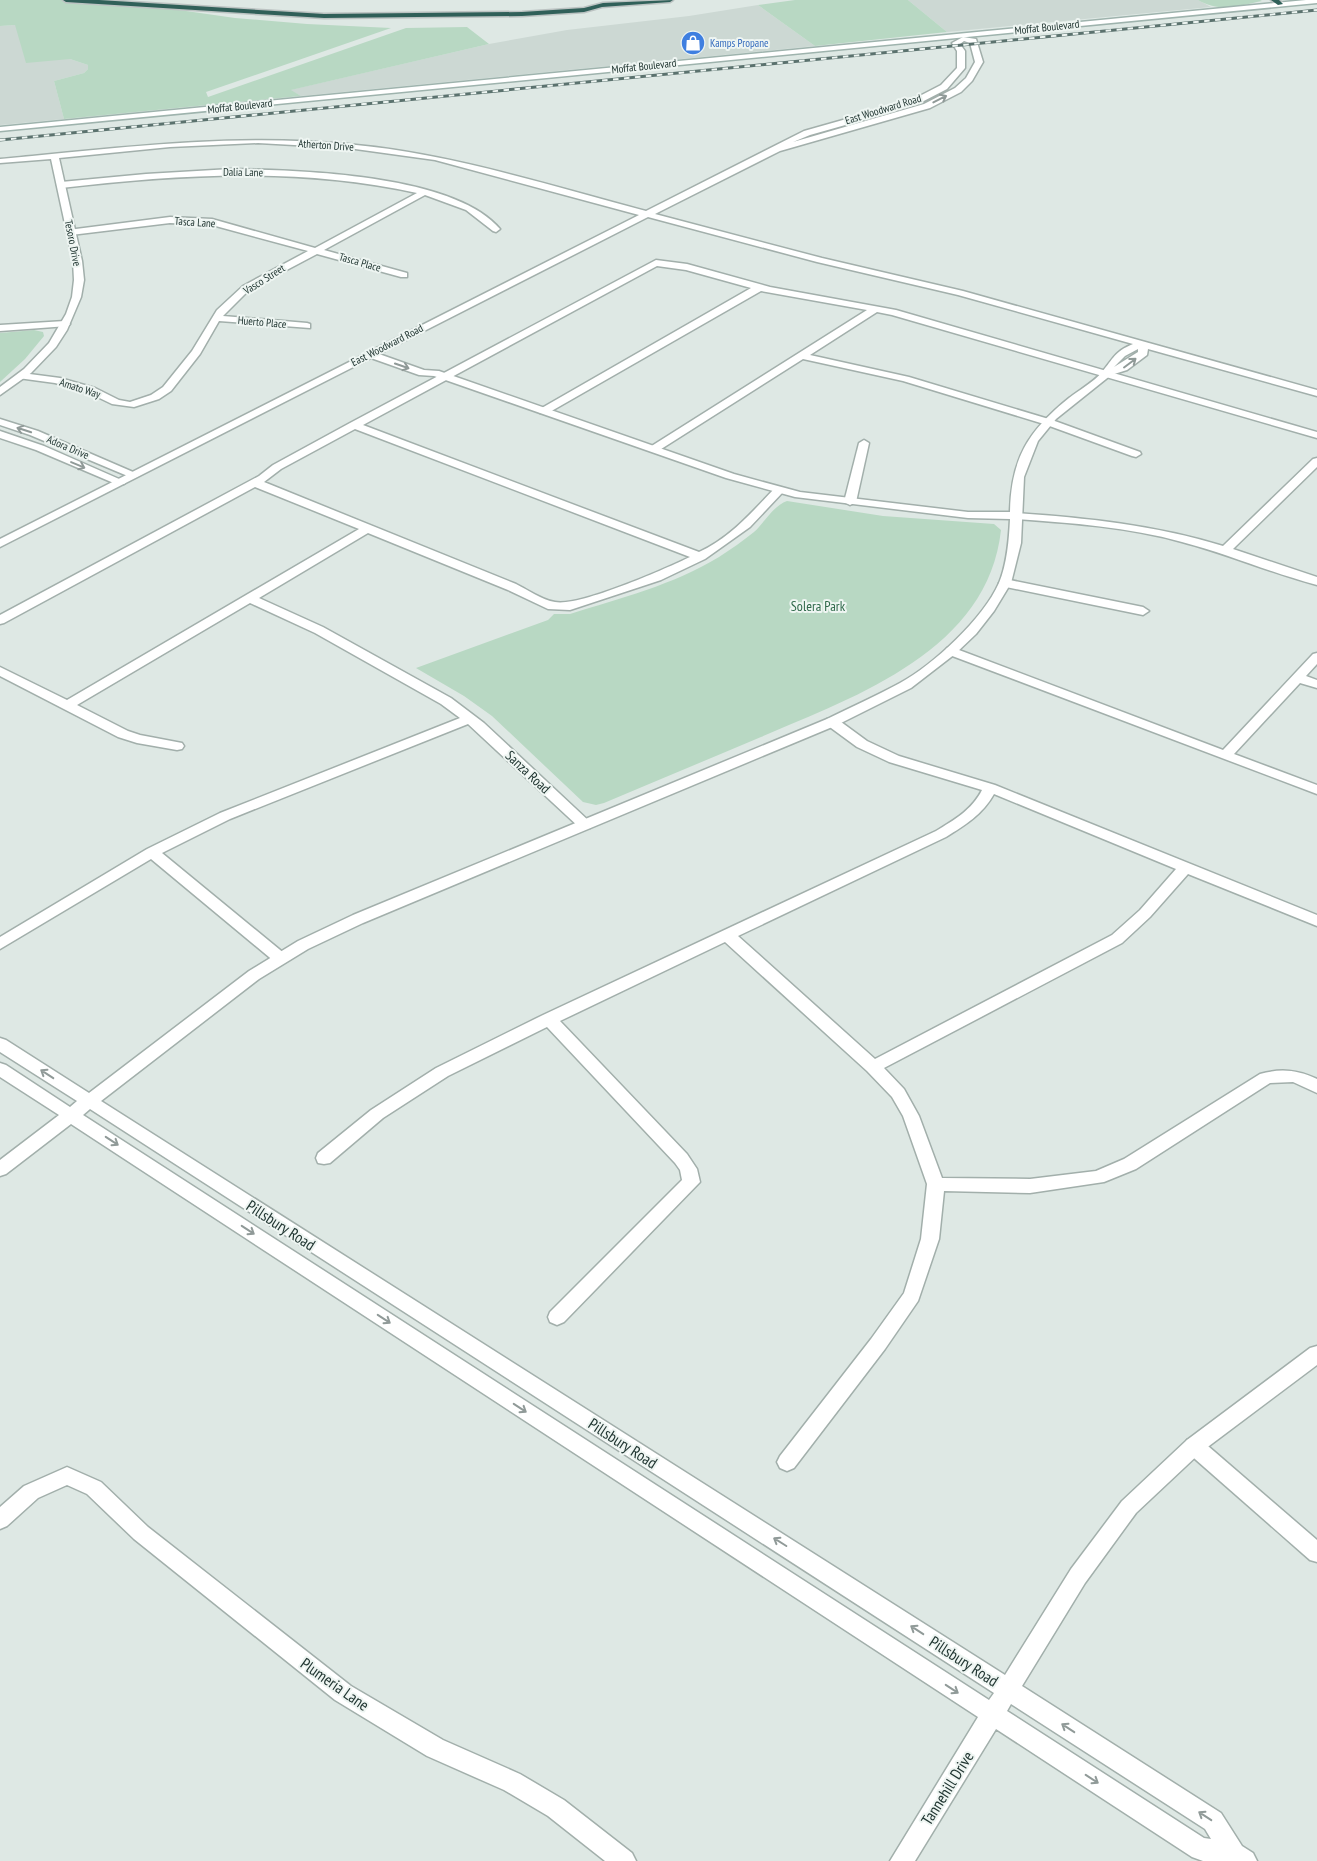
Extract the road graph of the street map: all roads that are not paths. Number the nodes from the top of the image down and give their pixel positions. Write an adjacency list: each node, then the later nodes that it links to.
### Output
1 (66, 0): 6 (highway)
2 (174, 0): 6 (highway)
3 (670, 0): 6 (highway)
4 (1317, 1): 5 (street, Moffat Boulevard)
5 (1277, 2): 7 (street, Moffat Boulevard)
6 (603, 5)
7 (961, 37): 8 (street, Moffat Boulevard); 9 (street, East Woodward Road); 9 (street, East Woodward Road, one-way to 7)
8 (0, 129)
9 (777, 150): 14 (street, East Woodward Road)
10 (54, 156): 11 (street, Atherton Drive); 12 (street, Tesoro Drive); 14 (street, Atherton Drive)
11 (0, 161)
12 (61, 185): 13 (street, Dalia Lane); 16 (street, Tesoro Drive)
13 (425, 192): 15 (street, Dalia Lane); 17 (street, Vasco Street)
14 (646, 214): 25 (street, Atherton Drive); 26 (street, East Woodward Road)
15 (496, 229)
16 (71, 232): 17 (street, Tasca Lane); 22 (street, Tesoro Drive)
17 (316, 249): 18 (street, Tasca Place); 21 (street, Vasco Street)
18 (404, 275)
19 (760, 287): 20 (street); 30 (street); 35 (street)
20 (875, 309): 28 (street); 29 (street)
21 (216, 318): 23 (street, Huerto Place); 34 (street, Vasco Street)
22 (65, 324): 24 (street); 31 (street, Tesoro Drive)
23 (307, 326)
24 (0, 328)
25 (1143, 344): 29 (street); 33 (street, Atherton Drive)
26 (380, 348): 27 (street, East Woodward Road); 30 (street)
27 (370, 354): 30 (street, one-way to 30); 45 (street, East Woodward Road)
28 (802, 356): 37 (street); 42 (street)
29 (1107, 373): 37 (street); 40 (street)
30 (440, 374): 35 (street); 38 (street)
31 (22, 376): 32 (street, Tesoro Drive); 34 (street, Amato Way)
32 (0, 392)
33 (1317, 393)
34 (137, 404)
35 (544, 411): 42 (street)
36 (0, 422): 45 (street, Adora Drive, one-way to 36)
37 (1048, 422): 43 (street); 50 (street)
38 (354, 425): 47 (street); 54 (street)
39 (0, 434): 46 (street, Adora Drive, one-way to 46)
40 (1317, 435)
41 (864, 443): 49 (street)
42 (654, 449): 48 (street)
43 (1136, 454)
44 (1317, 461): 53 (street)
45 (134, 475): 46 (street, East Woodward Road)
46 (120, 482): 52 (street, East Woodward Road)
47 (254, 482): 51 (street); 59 (street)
48 (779, 490): 49 (street); 54 (street)
49 (850, 502): 50 (street)
50 (1016, 516): 53 (street); 56 (street)
51 (368, 528): 54 (street); 57 (street)
52 (0, 544)
53 (1226, 550): 55 (street)
54 (700, 557)
55 (1317, 581)
56 (1005, 584): 58 (street); 60 (street)
57 (250, 598): 65 (street); 66 (street, Sanza Road)
58 (1142, 611)
59 (0, 620)
60 (952, 651): 67 (street); 69 (street)
61 (1317, 657): 63 (street)
62 (0, 671): 65 (street)
63 (1299, 678): 64 (street); 69 (street)
64 (1317, 684)
65 (67, 706): 68 (street)
66 (470, 720): 72 (street, Sanza Road); 73 (street)
67 (832, 722): 70 (street); 72 (street)
68 (177, 746)
69 (1226, 755): 71 (street)
70 (990, 788): 74 (street); 76 (street)
71 (1317, 790)
72 (585, 825): 78 (street)
73 (152, 852): 77 (street); 78 (street)
74 (1186, 867): 75 (street); 81 (street)
75 (1317, 920)
76 (728, 935): 79 (street); 81 (street)
77 (0, 944)
78 (280, 958): 84 (street)
79 (549, 1019): 86 (street); 89 (street)
80 (0, 1044): 84 (street, Pillsbury Road, one-way to 80)
81 (873, 1067): 88 (street)
82 (0, 1069): 85 (street, Pillsbury Road)
83 (1317, 1087): 88 (street)
84 (88, 1101): 85 (street); 95 (street, Pillsbury Road, one-way to 84)
85 (71, 1115): 87 (street); 96 (street, Pillsbury Road, one-way to 96)
86 (324, 1158)
87 (0, 1169)
88 (936, 1184): 92 (street)
89 (557, 1317)
90 (1317, 1354): 91 (street, Tannehill Drive)
91 (1194, 1446): 94 (street); 95 (street, Tannehill Drive)
92 (787, 1462)
93 (0, 1520): 98 (street, Plumeria Lane)
94 (1317, 1553)
95 (1007, 1688): 96 (street, Tannehill Drive); 97 (street, Pillsbury Road, one-way to 95)
96 (992, 1715): 97 (street, Pillsbury Road, one-way to 97); 99 (street, Tannehill Drive)
97 (1239, 1857)
98 (624, 1861)
99 (902, 1861)

